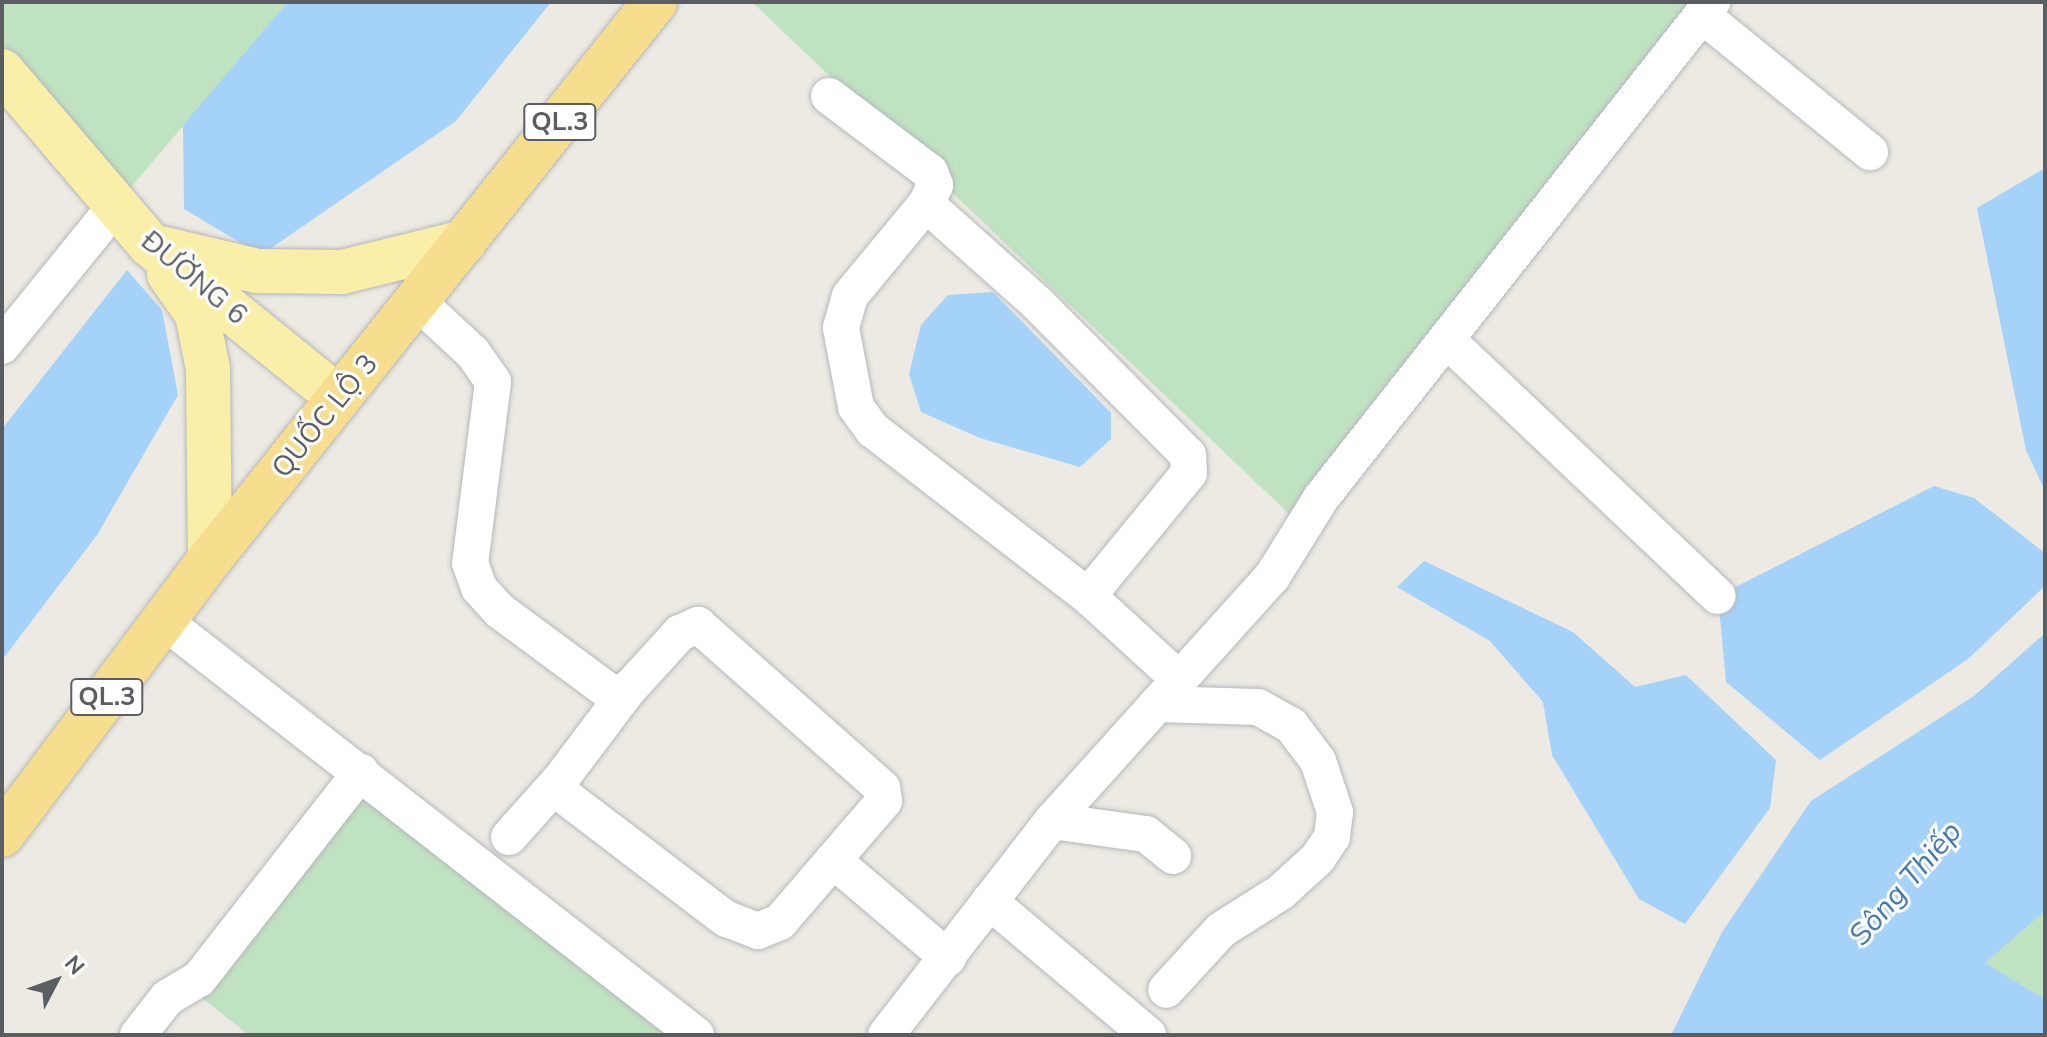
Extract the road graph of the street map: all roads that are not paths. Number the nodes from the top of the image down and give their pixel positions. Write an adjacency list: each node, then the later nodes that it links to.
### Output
1 (655, 2): 8 (highway, QUỐC LỘ 3 / QL.3)
2 (1707, 8): 5 (street); 11 (street)
3 (2, 71): 7 (main road, ĐƯỜNG 6)
4 (829, 96): 6 (street)
5 (1870, 152)
6 (926, 204): 15 (street); 15 (street)
7 (116, 205): 9 (main road, ĐƯỜNG 6); 12 (street)
8 (464, 242): 9 (main road); 10 (highway, QUỐC LỘ 3 / QL.3)
9 (150, 245): 13 (main road, ĐƯỜNG 6); 14 (main road)
10 (417, 301): 13 (highway, QUỐC LỘ 3 / QL.3); 18 (street)
11 (1448, 341): 16 (street); 19 (street)
12 (2, 346)
13 (339, 398): 14 (highway, QUỐC LỘ 3 / QL.3)
14 (210, 559): 17 (highway, QUỐC LỘ 3 / QL.3)
15 (1088, 596): 19 (street)
16 (1718, 596)
17 (165, 622): 20 (street); 23 (highway, QUỐC LỘ 3 / QL.3)
18 (627, 691): 21 (street); 26 (street)
19 (1168, 692): 22 (street); 29 (street)
20 (361, 772): 30 (street); 31 (street)
21 (560, 780): 24 (street); 26 (street)
22 (1052, 821): 25 (street); 27 (street)
23 (2, 835)
24 (509, 837)
25 (1173, 856)
26 (833, 860): 28 (street)
27 (989, 901): 28 (street); 33 (street)
28 (948, 958): 32 (street)
29 (1166, 990)
30 (138, 1035)
31 (696, 1035)
32 (886, 1035)
33 (1148, 1035)

